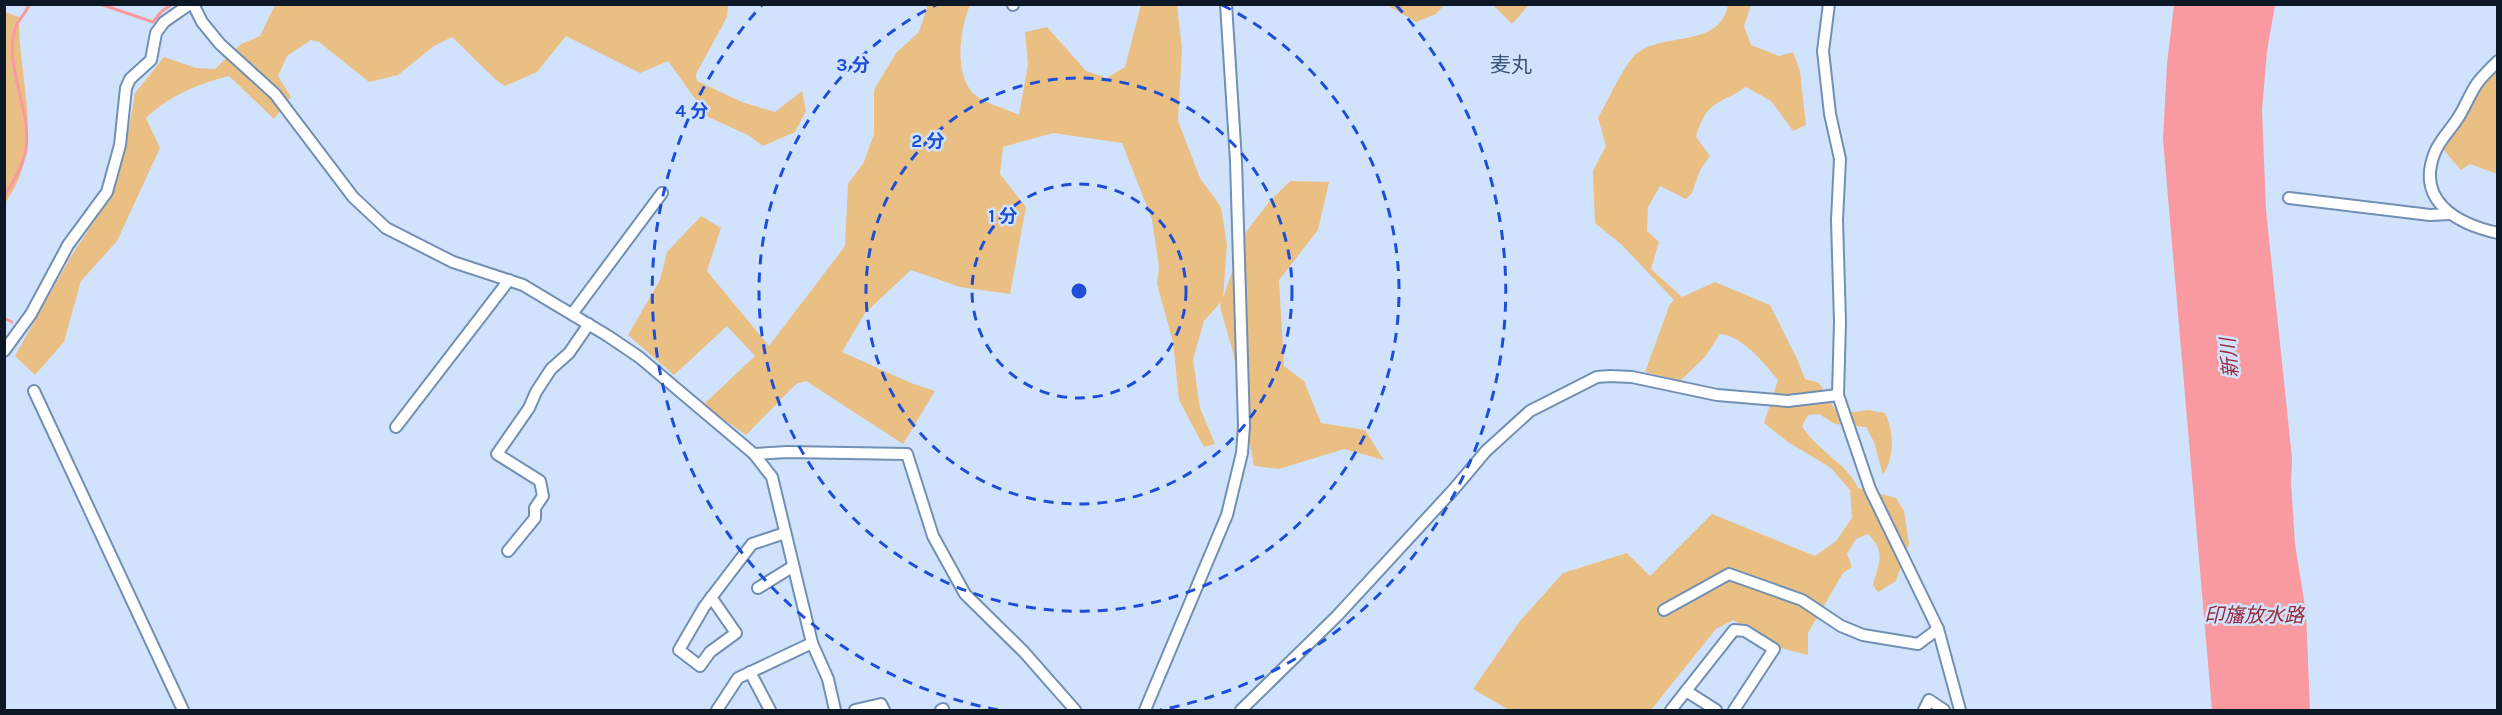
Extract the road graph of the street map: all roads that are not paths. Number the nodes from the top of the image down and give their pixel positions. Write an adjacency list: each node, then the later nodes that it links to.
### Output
1 (191, 4): 9 (street); 12 (street)
2 (1227, 4): 34 (street)
3 (1829, 4): 14 (street)
4 (2498, 62): 7 (street)
5 (662, 193): 10 (street)
6 (2289, 198): 7 (street)
7 (2450, 214): 8 (street)
8 (2498, 232)
9 (509, 280): 10 (street); 15 (street)
10 (572, 314): 11 (street)
11 (589, 324): 16 (street); 18 (street)
12 (4, 351)
13 (34, 391): 27 (street)
14 (1838, 395): 23 (street); 35 (street)
15 (396, 427)
16 (753, 454): 17 (street); 33 (street)
17 (785, 533): 19 (street); 21 (street)
18 (508, 551)
19 (792, 567): 20 (street); 24 (street)
20 (758, 588)
21 (711, 597): 21 (street)
22 (1664, 610): 23 (street)
23 (1938, 629): 41 (street)
24 (812, 642): 25 (street); 30 (street)
25 (750, 672): 28 (street); 29 (street)
26 (1686, 691): 36 (street); 37 (street); 38 (street)
27 (183, 711)
28 (717, 711)
29 (771, 711)
30 (835, 711)
31 (855, 711): 32 (street)
32 (884, 711)
33 (1075, 711)
34 (1145, 711)
35 (1241, 711)
36 (1671, 711)
37 (1716, 711)
38 (1734, 711)
39 (1924, 711): 40 (street)
40 (1944, 711)
41 (1960, 711)

